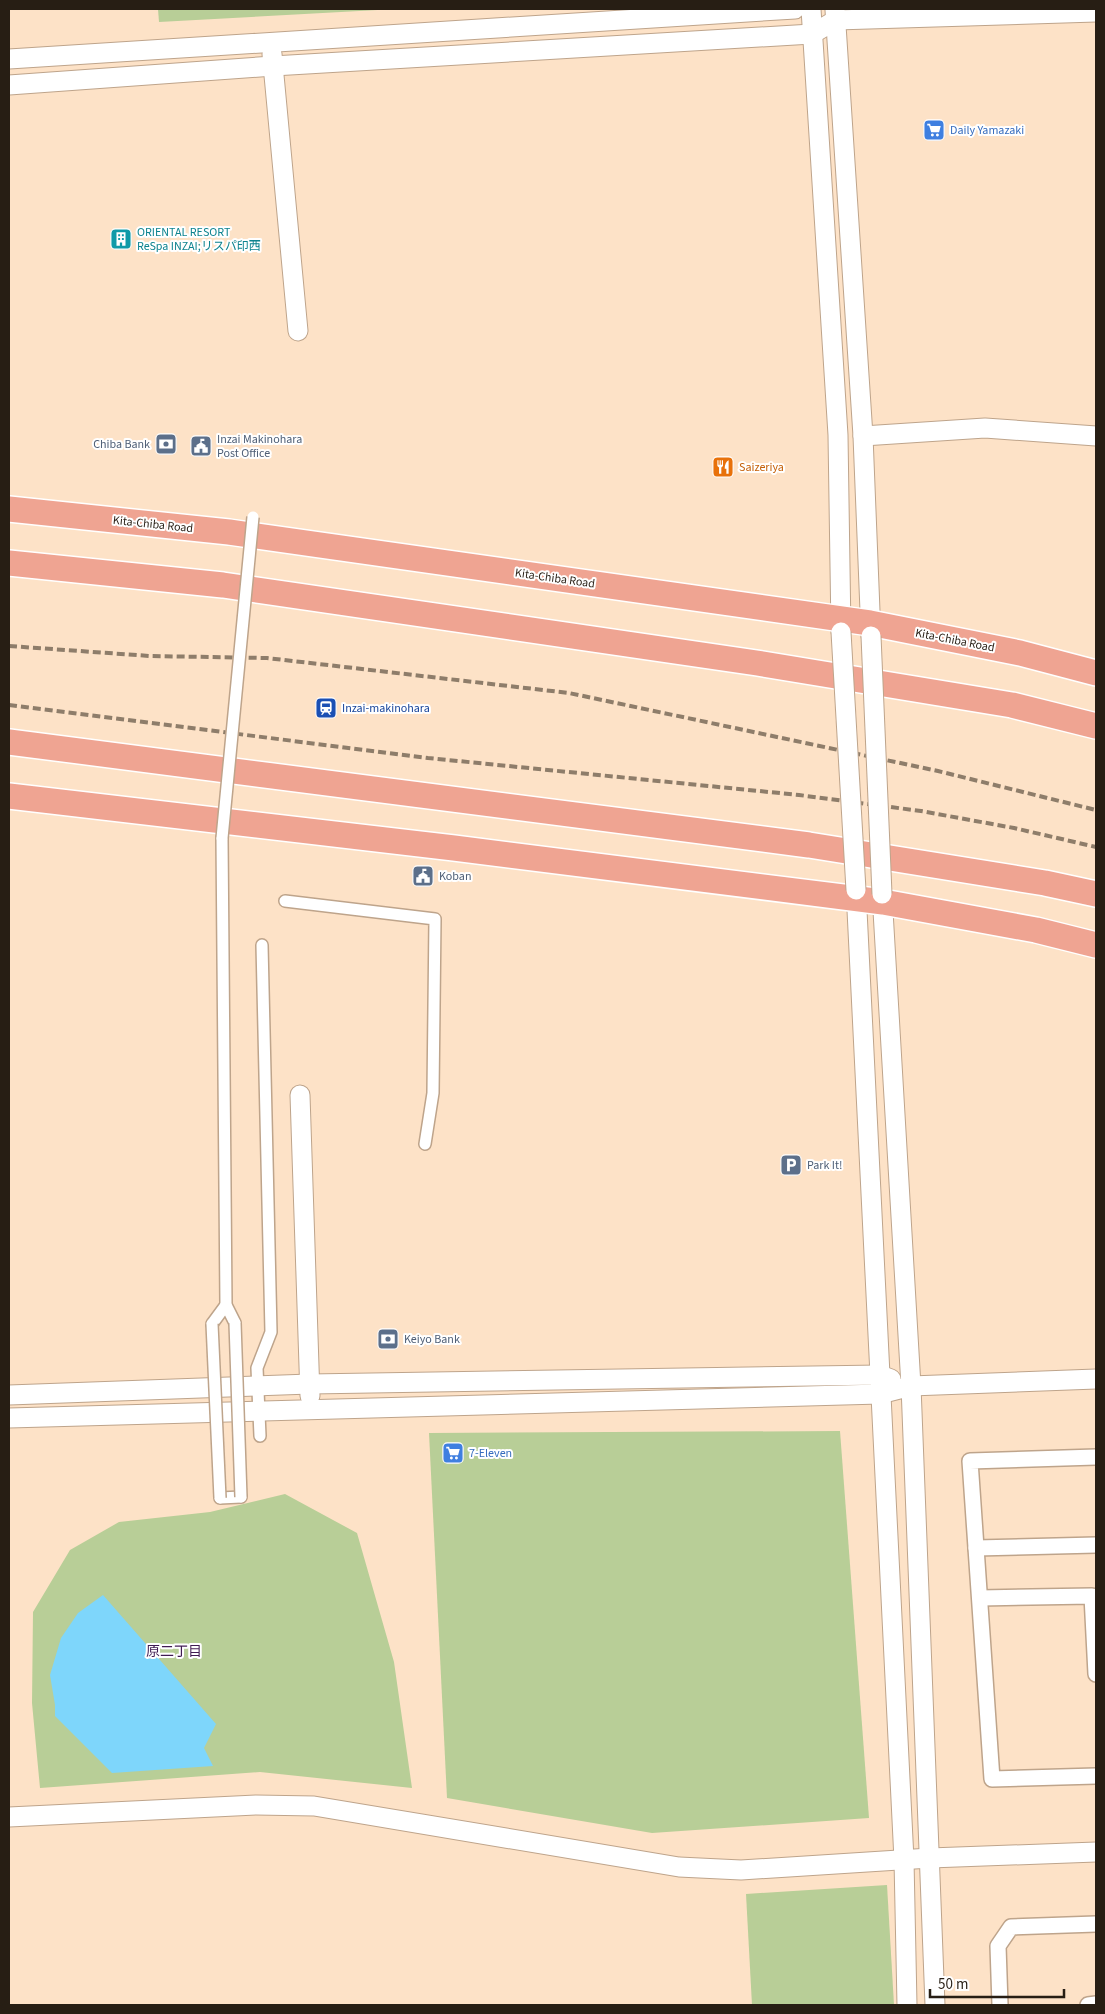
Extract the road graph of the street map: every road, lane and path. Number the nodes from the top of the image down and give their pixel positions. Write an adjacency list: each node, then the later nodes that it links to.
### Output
1 (795, 9): 6 (street)
2 (812, 9): 4 (street); 5 (street)
3 (1096, 12): 4 (street)
4 (836, 15): 5 (street); 11 (street)
5 (812, 34): 8 (street); 16 (street)
6 (272, 41): 7 (street); 8 (street)
7 (9, 59)
8 (273, 66): 9 (street); 10 (street)
9 (9, 85)
10 (298, 331)
11 (863, 436): 12 (street); 17 (street)
12 (1096, 436)
13 (14, 510): 16 (highway, Kita-Chiba Road)
14 (253, 517): 30 (street, bridge)
15 (9, 563): 19 (highway)
16 (841, 626): 17 (highway, Kita-Chiba Road); 23 (street, bridge)
17 (871, 629): 18 (highway, Kita-Chiba Road); 24 (street, bridge)
18 (1096, 673)
19 (1096, 726)
20 (9, 742): 22 (highway)
21 (9, 796): 23 (highway)
22 (1096, 894)
23 (856, 895): 24 (highway); 31 (street)
24 (882, 898): 27 (highway); 35 (street)
25 (285, 901): 29 (street)
26 (262, 945): 34 (street)
27 (1096, 945)
28 (300, 1095): 33 (street)
29 (425, 1144)
30 (226, 1305): 30 (street, bridge)
31 (880, 1375): 33 (street); 35 (street); 36 (street)
32 (1096, 1379): 35 (street)
33 (310, 1384): 34 (street); 38 (street)
34 (258, 1386): 37 (street); 39 (street)
35 (911, 1386): 36 (street); 50 (street)
36 (880, 1394): 38 (street); 51 (street)
37 (9, 1395)
38 (310, 1410): 39 (street)
39 (259, 1411): 40 (street); 41 (street)
40 (9, 1418)
41 (260, 1436)
42 (1096, 1457): 44 (street)
43 (1096, 1545): 44 (street)
44 (976, 1548): 45 (street)
45 (980, 1598): 46 (street); 47 (street)
46 (1096, 1674)
47 (1096, 1776)
48 (9, 1817): 51 (street)
49 (1096, 1852): 50 (street)
50 (930, 1858): 51 (street); 55 (street)
51 (904, 1860): 54 (street)
52 (1096, 1924): 56 (street)
53 (1096, 2004): 57 (street)
54 (907, 2005)
55 (935, 2005)
56 (1000, 2005)
57 (1088, 2005)

